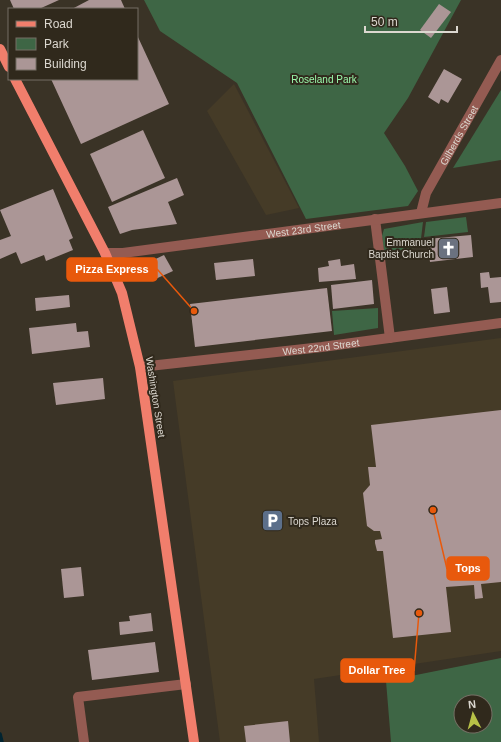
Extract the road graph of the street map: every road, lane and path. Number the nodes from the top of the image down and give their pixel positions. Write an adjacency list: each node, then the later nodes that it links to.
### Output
1 (0, 49): 3 (main road)
2 (501, 60): 6 (street, Gilberds Street)
3 (8, 64)
4 (16, 80): 8 (main road, Washington Street)
5 (501, 203): 6 (street, West 23rd Street)
6 (421, 213): 7 (street, West 23rd Street)
7 (375, 219): 8 (street, West 23rd Street); 10 (street)
8 (105, 253): 11 (main road, Washington Street)
9 (501, 323): 10 (street, West 22nd Street)
10 (390, 338): 11 (street, West 22nd Street)
11 (140, 367): 12 (main road, Washington Street)
12 (186, 684): 13 (street); 14 (main road, Washington Street)
13 (84, 742)
14 (194, 742)

